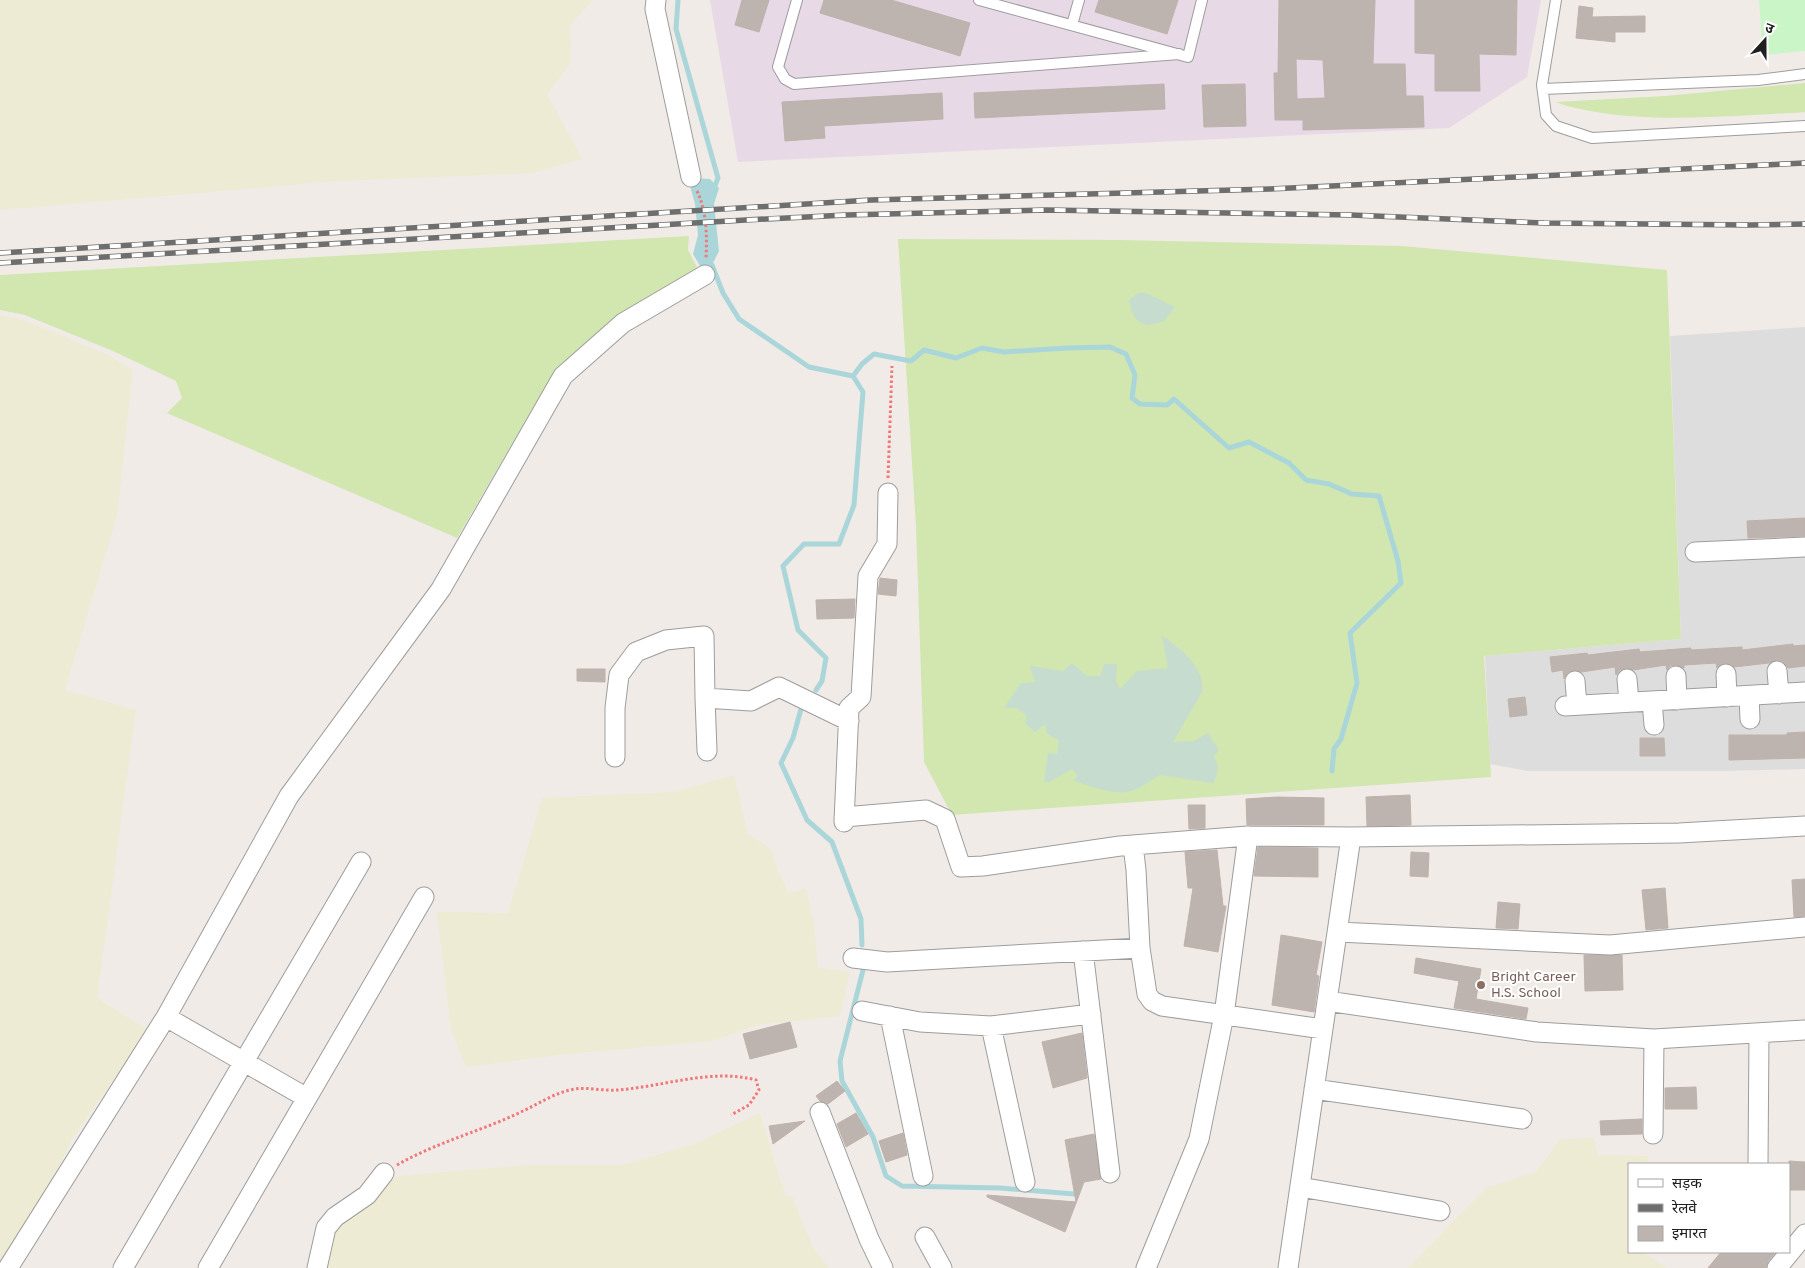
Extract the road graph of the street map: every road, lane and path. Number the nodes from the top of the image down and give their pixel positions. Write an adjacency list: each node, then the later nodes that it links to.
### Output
1 (656, 0): 12 (street)
2 (797, 0): 8 (lane)
3 (979, 0): 7 (lane)
4 (1078, 0): 7 (lane)
5 (1202, 0): 8 (lane)
6 (1556, 0): 10 (lane)
7 (1072, 25): 8 (lane)
8 (1179, 54)
9 (1805, 74): 10 (lane)
10 (1543, 89): 11 (lane)
11 (1805, 126)
12 (691, 177): 13 (path)
13 (705, 275): 52 (street)
14 (892, 366): 15 (path)
15 (888, 493): 32 (street)
16 (1805, 547): 17 (street)
17 (1695, 552)
18 (1777, 671): 24 (street)
19 (1726, 674): 26 (street)
20 (1676, 676): 28 (street)
21 (1627, 679): 30 (street)
22 (1575, 681): 30 (street)
23 (1805, 692): 24 (street)
24 (1779, 694): 25 (street)
25 (1749, 696): 26 (street); 31 (street)
26 (1728, 697): 28 (street)
27 (705, 698): 32 (street); 34 (street); 35 (street)
28 (1678, 700): 29 (street)
29 (1652, 701): 30 (street); 33 (street)
30 (1629, 702)
31 (1750, 719)
32 (849, 721): 39 (street)
33 (1654, 725)
34 (707, 751)
35 (615, 757)
36 (1805, 826): 38 (street)
37 (1248, 836): 38 (street); 39 (street); 50 (street)
38 (1351, 837): 43 (street)
39 (1133, 845): 44 (street)
40 (361, 862): 58 (street)
41 (424, 897): 60 (street)
42 (1805, 927): 43 (street)
43 (1338, 932): 47 (street)
44 (1140, 948): 45 (street); 50 (street)
45 (1083, 951): 46 (street); 49 (street)
46 (853, 958)
47 (1327, 1001): 54 (street); 57 (street)
48 (862, 1011): 51 (street)
49 (1091, 1014): 53 (street); 67 (street)
50 (1224, 1015): 54 (street); 82 (street)
51 (890, 1016): 53 (street); 68 (street)
52 (166, 1017): 58 (street); 76 (street)
53 (991, 1026): 69 (street)
54 (1323, 1029): 59 (street)
55 (1805, 1030): 56 (street)
56 (1759, 1033): 57 (street); 65 (street)
57 (1654, 1039): 64 (street)
58 (244, 1061): 60 (street); 77 (street)
59 (1314, 1089): 63 (street); 70 (street)
60 (307, 1098): 78 (street)
61 (820, 1112): 80 (street)
62 (731, 1115): 66 (path)
63 (1522, 1119)
64 (1653, 1134)
65 (1758, 1163)
66 (384, 1173): 79 (street)
67 (1110, 1173)
68 (923, 1176)
69 (1025, 1182)
70 (1300, 1187): 71 (street); 83 (street)
71 (1440, 1211)
72 (1805, 1234): 74 (street)
73 (925, 1237): 81 (street)
74 (1790, 1252)
75 (1789, 1253): 84 (street)
76 (8, 1268)
77 (122, 1268)
78 (208, 1268)
79 (317, 1268)
80 (883, 1268)
81 (942, 1268)
82 (1146, 1268)
83 (1288, 1268)
84 (1777, 1268)

